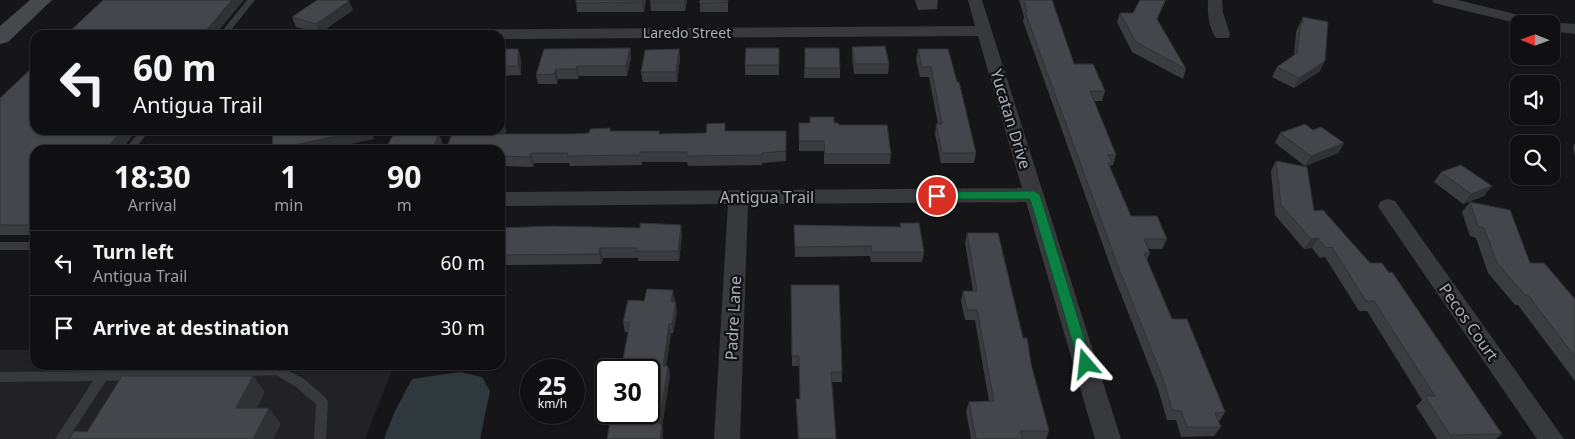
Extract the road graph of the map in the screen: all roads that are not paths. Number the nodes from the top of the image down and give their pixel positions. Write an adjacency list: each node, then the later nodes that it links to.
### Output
1 (42, 0): 13 (main road)
2 (251, 0): 9 (lane)
3 (975, 0): 10 (street, Yucatan Drive)
4 (1215, 0): 12 (street)
5 (1439, 0): 6 (street)
6 (1510, 17)
7 (1560, 27): 8 (street)
8 (1575, 29)
9 (227, 30)
10 (985, 31): 11 (street, Laredo Street); 16 (street, Yucatan Drive)
11 (505, 34)
12 (1222, 35)
13 (0, 37)
14 (142, 135): 15 (lane)
15 (134, 145)
16 (1034, 195): 17 (street, Antigua Trail); 27 (street, Yucatan Drive)
17 (738, 197): 18 (street, Antigua Trail); 26 (street, Padre Lane)
18 (505, 199)
19 (1388, 206): 28 (street, Pecos Court)
20 (0, 246): 21 (lane)
21 (30, 246)
22 (104, 376): 23 (lane); 24 (lane); 25 (lane)
23 (0, 377)
24 (61, 439)
25 (320, 439)
26 (727, 439)
27 (1108, 439)
28 (1551, 439)

